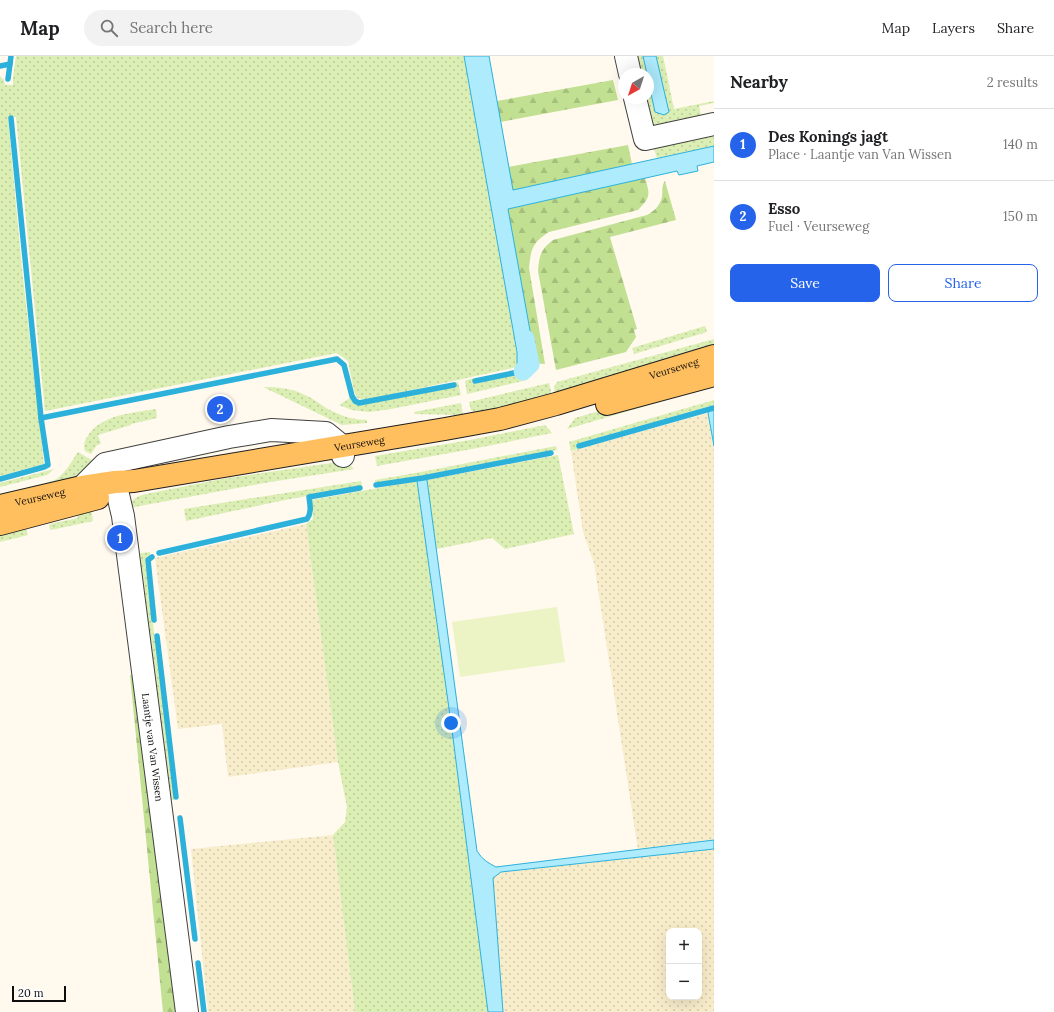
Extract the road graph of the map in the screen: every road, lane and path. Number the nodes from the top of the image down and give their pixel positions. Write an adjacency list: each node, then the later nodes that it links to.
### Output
1 (626, 56): 2 (street)
2 (629, 68)
3 (636, 104): 4 (street)
4 (714, 124)
5 (714, 356): 7 (main road, Veurseweg)
6 (714, 375): 7 (main road, Veurseweg)
7 (343, 451): 8 (main road, Veurseweg); 9 (street)
8 (116, 488): 9 (main road, Veurseweg); 12 (street, Laantje van Van Wissen)
9 (84, 494): 10 (main road, Veurseweg); 11 (main road, Veurseweg)
10 (0, 506)
11 (0, 524)
12 (187, 1012)

